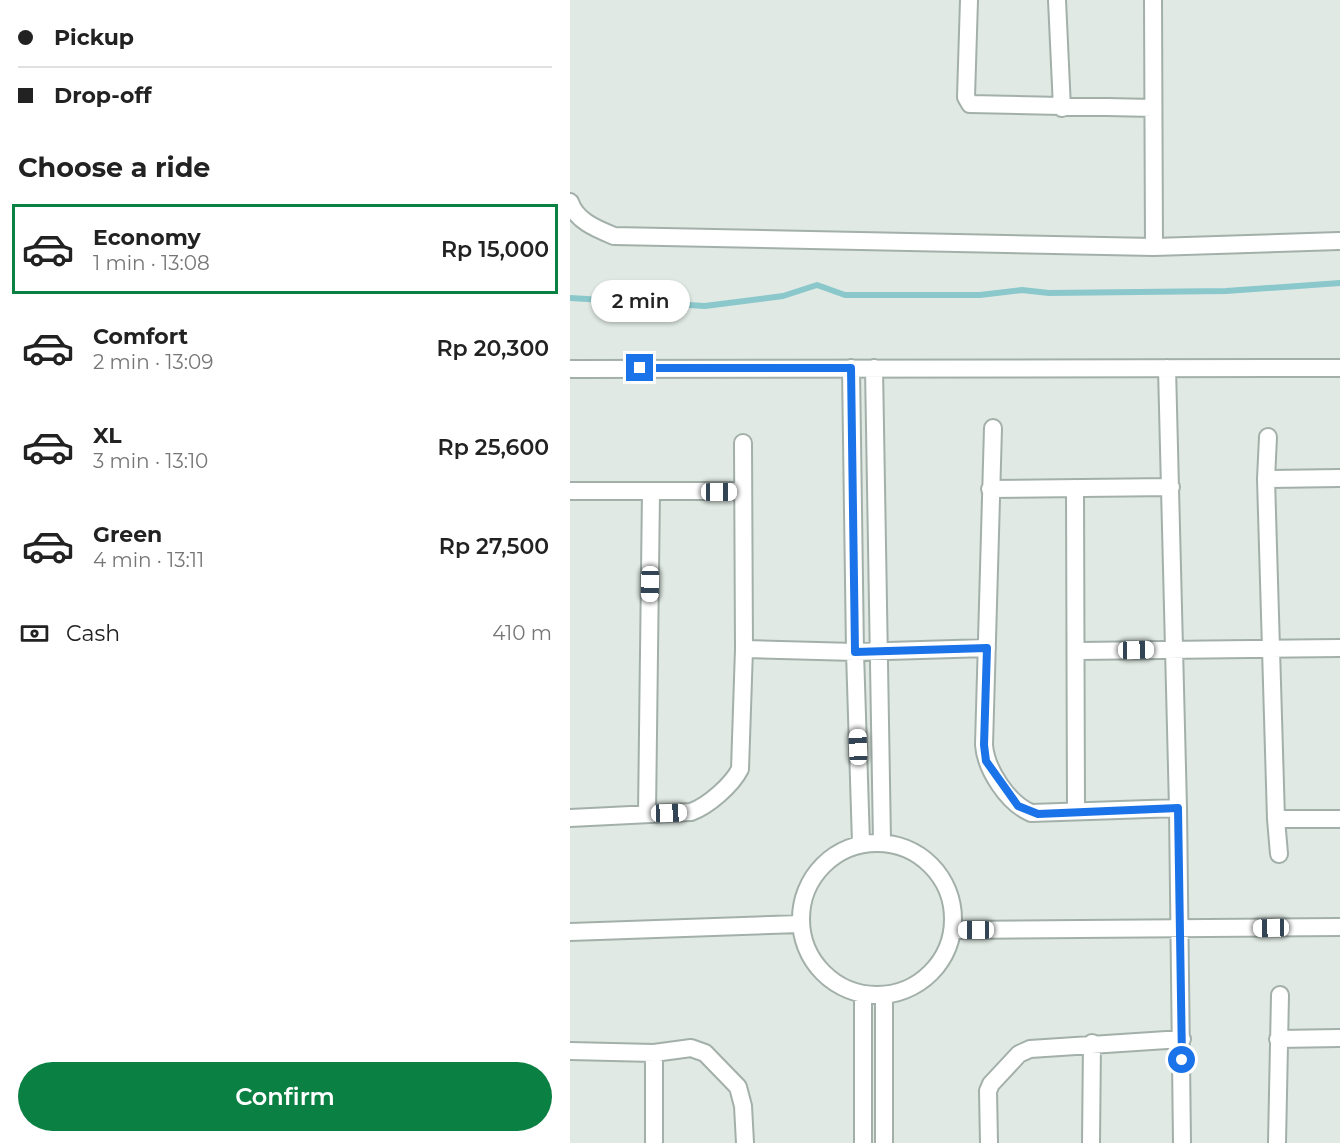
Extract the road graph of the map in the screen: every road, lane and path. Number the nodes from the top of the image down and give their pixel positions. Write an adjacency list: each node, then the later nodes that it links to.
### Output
1 (969, 0): 4 (street)
2 (1057, 0): 4 (street)
3 (1153, 0): 5 (street)
4 (1062, 108): 5 (street)
5 (1153, 108): 8 (street)
6 (570, 202): 8 (street)
7 (1339, 241): 8 (street)
8 (1154, 247)
9 (851, 368): 10 (street); 13 (street); 32 (street)
10 (874, 368): 11 (street); 30 (street)
11 (1167, 368): 12 (street); 19 (street)
12 (1340, 368)
13 (570, 369)
14 (993, 428): 21 (street)
15 (1268, 437): 18 (street)
16 (743, 443): 23 (street)
17 (1340, 478): 18 (street)
18 (1266, 479): 26 (street)
19 (1171, 487): 20 (street); 29 (street)
20 (1075, 488): 21 (street); 31 (street)
21 (990, 489): 25 (street)
22 (570, 491): 24 (street)
23 (741, 491): 24 (street); 28 (street)
24 (651, 492): 35 (street)
25 (987, 648): 30 (street); 34 (street)
26 (1272, 648): 27 (street); 29 (street); 37 (street)
27 (1340, 648)
28 (744, 649): 32 (street); 35 (street)
29 (1175, 650): 31 (street); 33 (street)
30 (879, 651): 32 (street); 39 (street)
31 (1077, 651): 34 (street)
32 (855, 652): 40 (street)
33 (1178, 808): 34 (street); 44 (street)
34 (1076, 811)
35 (647, 814): 36 (street)
36 (570, 818)
37 (1276, 819): 38 (street); 41 (street)
38 (1340, 819)
39 (882, 841): 40 (street); 45 (street)
40 (861, 843): 42 (street)
41 (1279, 854)
42 (800, 924): 46 (street); 47 (street)
43 (1340, 927): 44 (street)
44 (1179, 929): 45 (street); 51 (street)
45 (954, 930): 49 (street)
46 (570, 932)
47 (863, 995): 49 (street); 58 (street)
48 (1280, 995): 52 (street)
49 (884, 996): 59 (street)
50 (1340, 1038): 52 (street)
51 (1182, 1039): 53 (street); 62 (street)
52 (1278, 1039): 63 (street)
53 (1092, 1043): 60 (street); 61 (street)
54 (570, 1051): 55 (street)
55 (654, 1053): 56 (street); 57 (street)
56 (654, 1143)
57 (745, 1143)
58 (863, 1143)
59 (884, 1143)
60 (989, 1143)
61 (1091, 1143)
62 (1182, 1143)
63 (1278, 1143)

